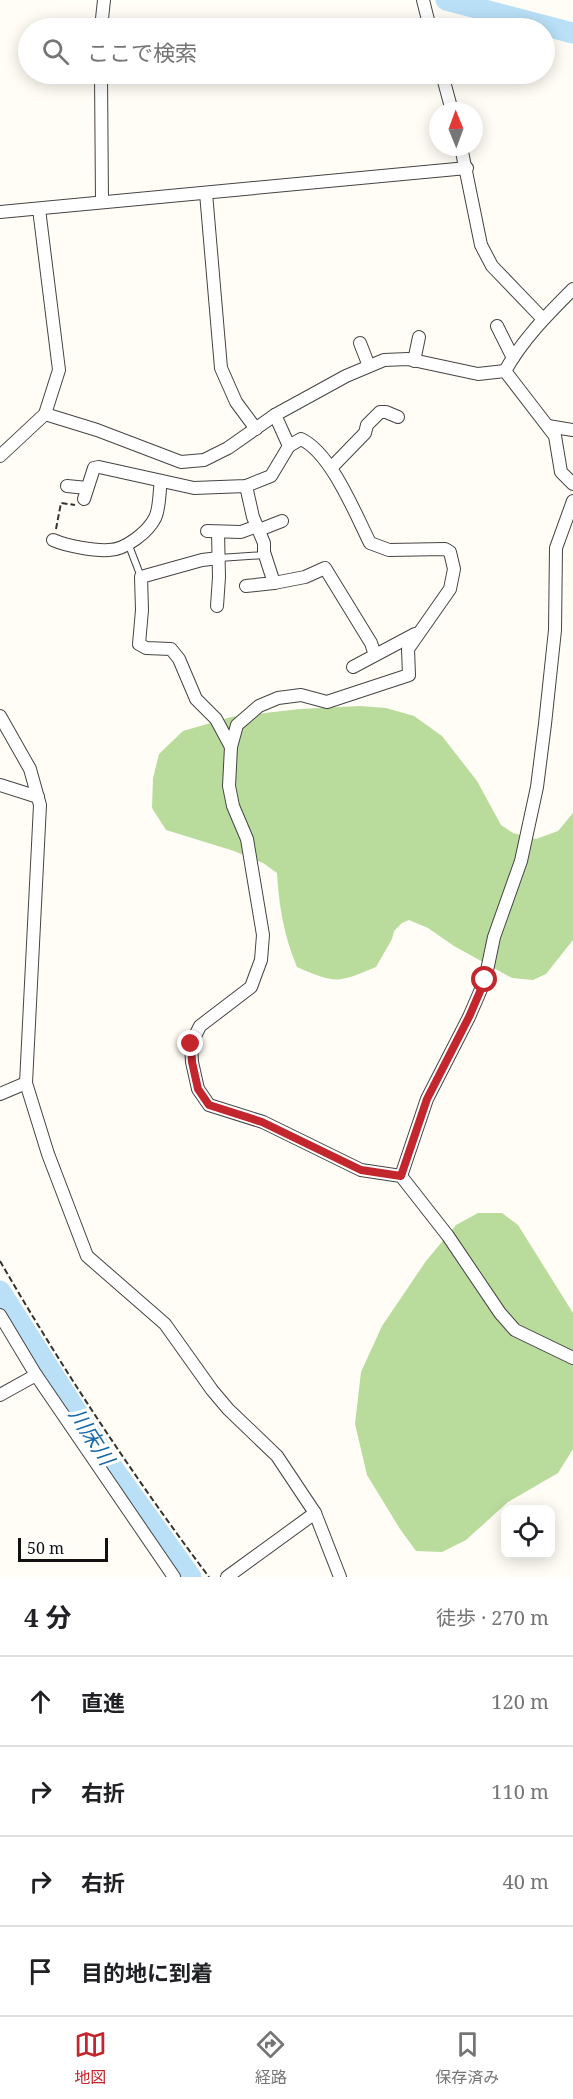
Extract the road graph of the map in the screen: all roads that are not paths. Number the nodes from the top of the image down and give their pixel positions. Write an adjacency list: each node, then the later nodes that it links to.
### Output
1 (104, 0): 3 (street)
2 (424, 3): 4 (street)
3 (102, 18)
4 (428, 18)
5 (101, 84): 11 (street)
6 (445, 84): 7 (street)
7 (450, 102)
8 (464, 156): 9 (street)
9 (467, 168): 10 (street); 15 (street)
10 (206, 193): 11 (street); 27 (street)
11 (102, 202): 12 (street)
12 (39, 208): 13 (street); 23 (street)
13 (0, 212)
14 (573, 289): 15 (street)
15 (543, 320): 19 (street)
16 (497, 326): 19 (street)
17 (419, 337): 20 (street)
18 (360, 343): 21 (street)
19 (513, 358): 22 (street)
20 (414, 361): 21 (street); 22 (street)
21 (369, 366): 24 (street)
22 (506, 371): 26 (street)
23 (45, 414): 27 (street); 30 (street)
24 (275, 415): 27 (street); 29 (street)
25 (398, 417): 31 (street)
26 (548, 426): 28 (street); 33 (street)
27 (256, 429)
28 (573, 430)
29 (289, 446): 31 (street); 35 (street)
30 (0, 456)
31 (331, 468): 47 (street)
32 (161, 480): 34 (street); 35 (street); 40 (street)
33 (573, 483)
34 (67, 486)
35 (246, 486): 38 (street)
36 (573, 501): 56 (street)
37 (282, 521): 38 (street)
38 (258, 528): 41 (street); 42 (street)
39 (53, 540): 40 (street)
40 (128, 543): 43 (lane)
41 (264, 555): 42 (lane); 44 (street)
42 (219, 558): 43 (street); 46 (street)
43 (141, 576): 51 (street)
44 (274, 583): 45 (street); 48 (street)
45 (246, 586)
46 (217, 606)
47 (420, 632): 48 (street); 51 (street)
48 (375, 655): 49 (street)
49 (353, 667)
50 (0, 716): 53 (street)
51 (231, 747): 56 (street)
52 (0, 785): 53 (street)
53 (38, 797): 54 (street)
54 (26, 1083): 55 (street); 61 (street)
55 (0, 1094)
56 (401, 1176): 58 (street)
57 (0, 1315): 59 (street)
58 (573, 1358)
59 (36, 1375): 60 (street); 62 (street)
60 (0, 1395)
61 (315, 1513): 63 (street); 64 (street)
62 (174, 1577)
63 (227, 1577)
64 (340, 1577)

